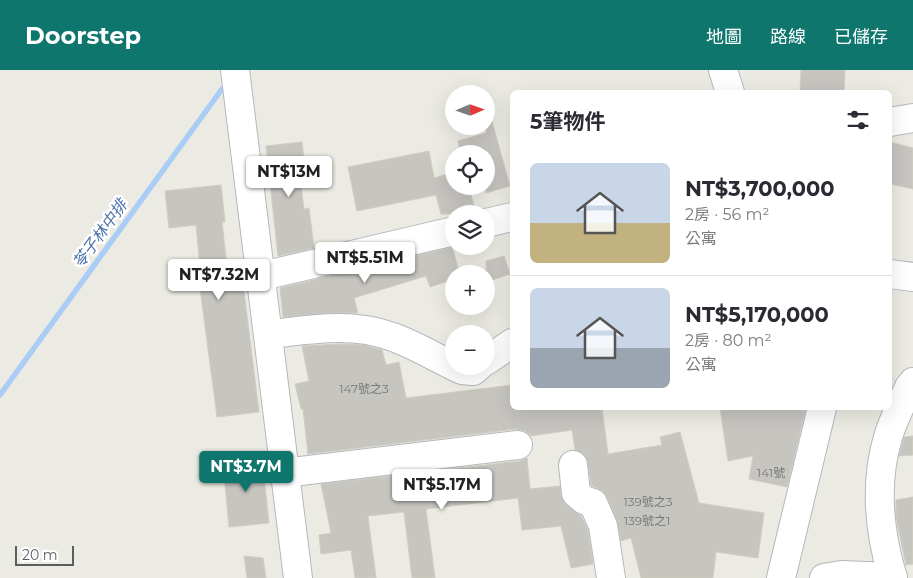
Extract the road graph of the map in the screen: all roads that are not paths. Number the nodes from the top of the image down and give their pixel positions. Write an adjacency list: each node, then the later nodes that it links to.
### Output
1 (723, 70): 3 (street)
2 (240, 74): 10 (street)
3 (729, 90)
4 (913, 118): 5 (street)
5 (892, 122)
6 (510, 217): 7 (street)
7 (495, 221)
8 (445, 233): 10 (street)
9 (892, 274): 11 (street)
10 (262, 276): 12 (street)
11 (913, 277)
12 (269, 334): 15 (street); 20 (street)
13 (510, 344): 14 (street)
14 (495, 355)
15 (445, 362)
16 (913, 382): 25 (street)
17 (822, 410): 23 (street)
18 (518, 445): 20 (street)
19 (573, 465): 22 (street)
20 (284, 472): 21 (street)
21 (298, 578)
22 (611, 578)
23 (781, 578)
24 (824, 578): 25 (street)
25 (893, 578)

